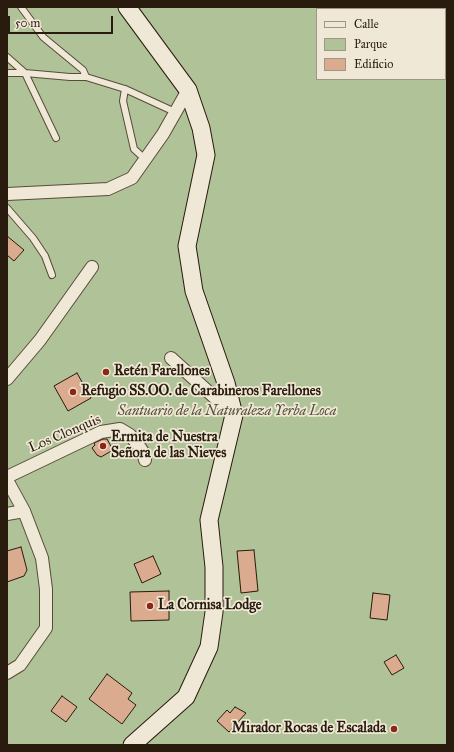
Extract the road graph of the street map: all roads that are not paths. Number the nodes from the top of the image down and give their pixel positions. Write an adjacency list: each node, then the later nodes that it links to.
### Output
1 (21, 7): 6 (lane)
2 (127, 7): 8 (street)
3 (7, 57): 5 (lane)
4 (7, 73): 5 (lane)
5 (25, 73): 6 (lane); 10 (lane)
6 (86, 77): 7 (lane)
7 (126, 89): 9 (lane); 11 (lane)
8 (188, 90): 9 (street); 18 (street)
9 (175, 112): 11 (street)
10 (56, 138)
11 (146, 160): 12 (street)
12 (7, 194)
13 (7, 208): 15 (lane)
14 (92, 267): 17 (street)
15 (52, 275)
16 (171, 358): 18 (street)
17 (7, 379)
18 (234, 416): 25 (street)
19 (145, 460): 20 (street, Los Clonquis)
20 (7, 477)
21 (7, 480): 22 (street)
22 (24, 511): 23 (street); 24 (street)
23 (7, 514)
24 (7, 673)
25 (132, 745)

